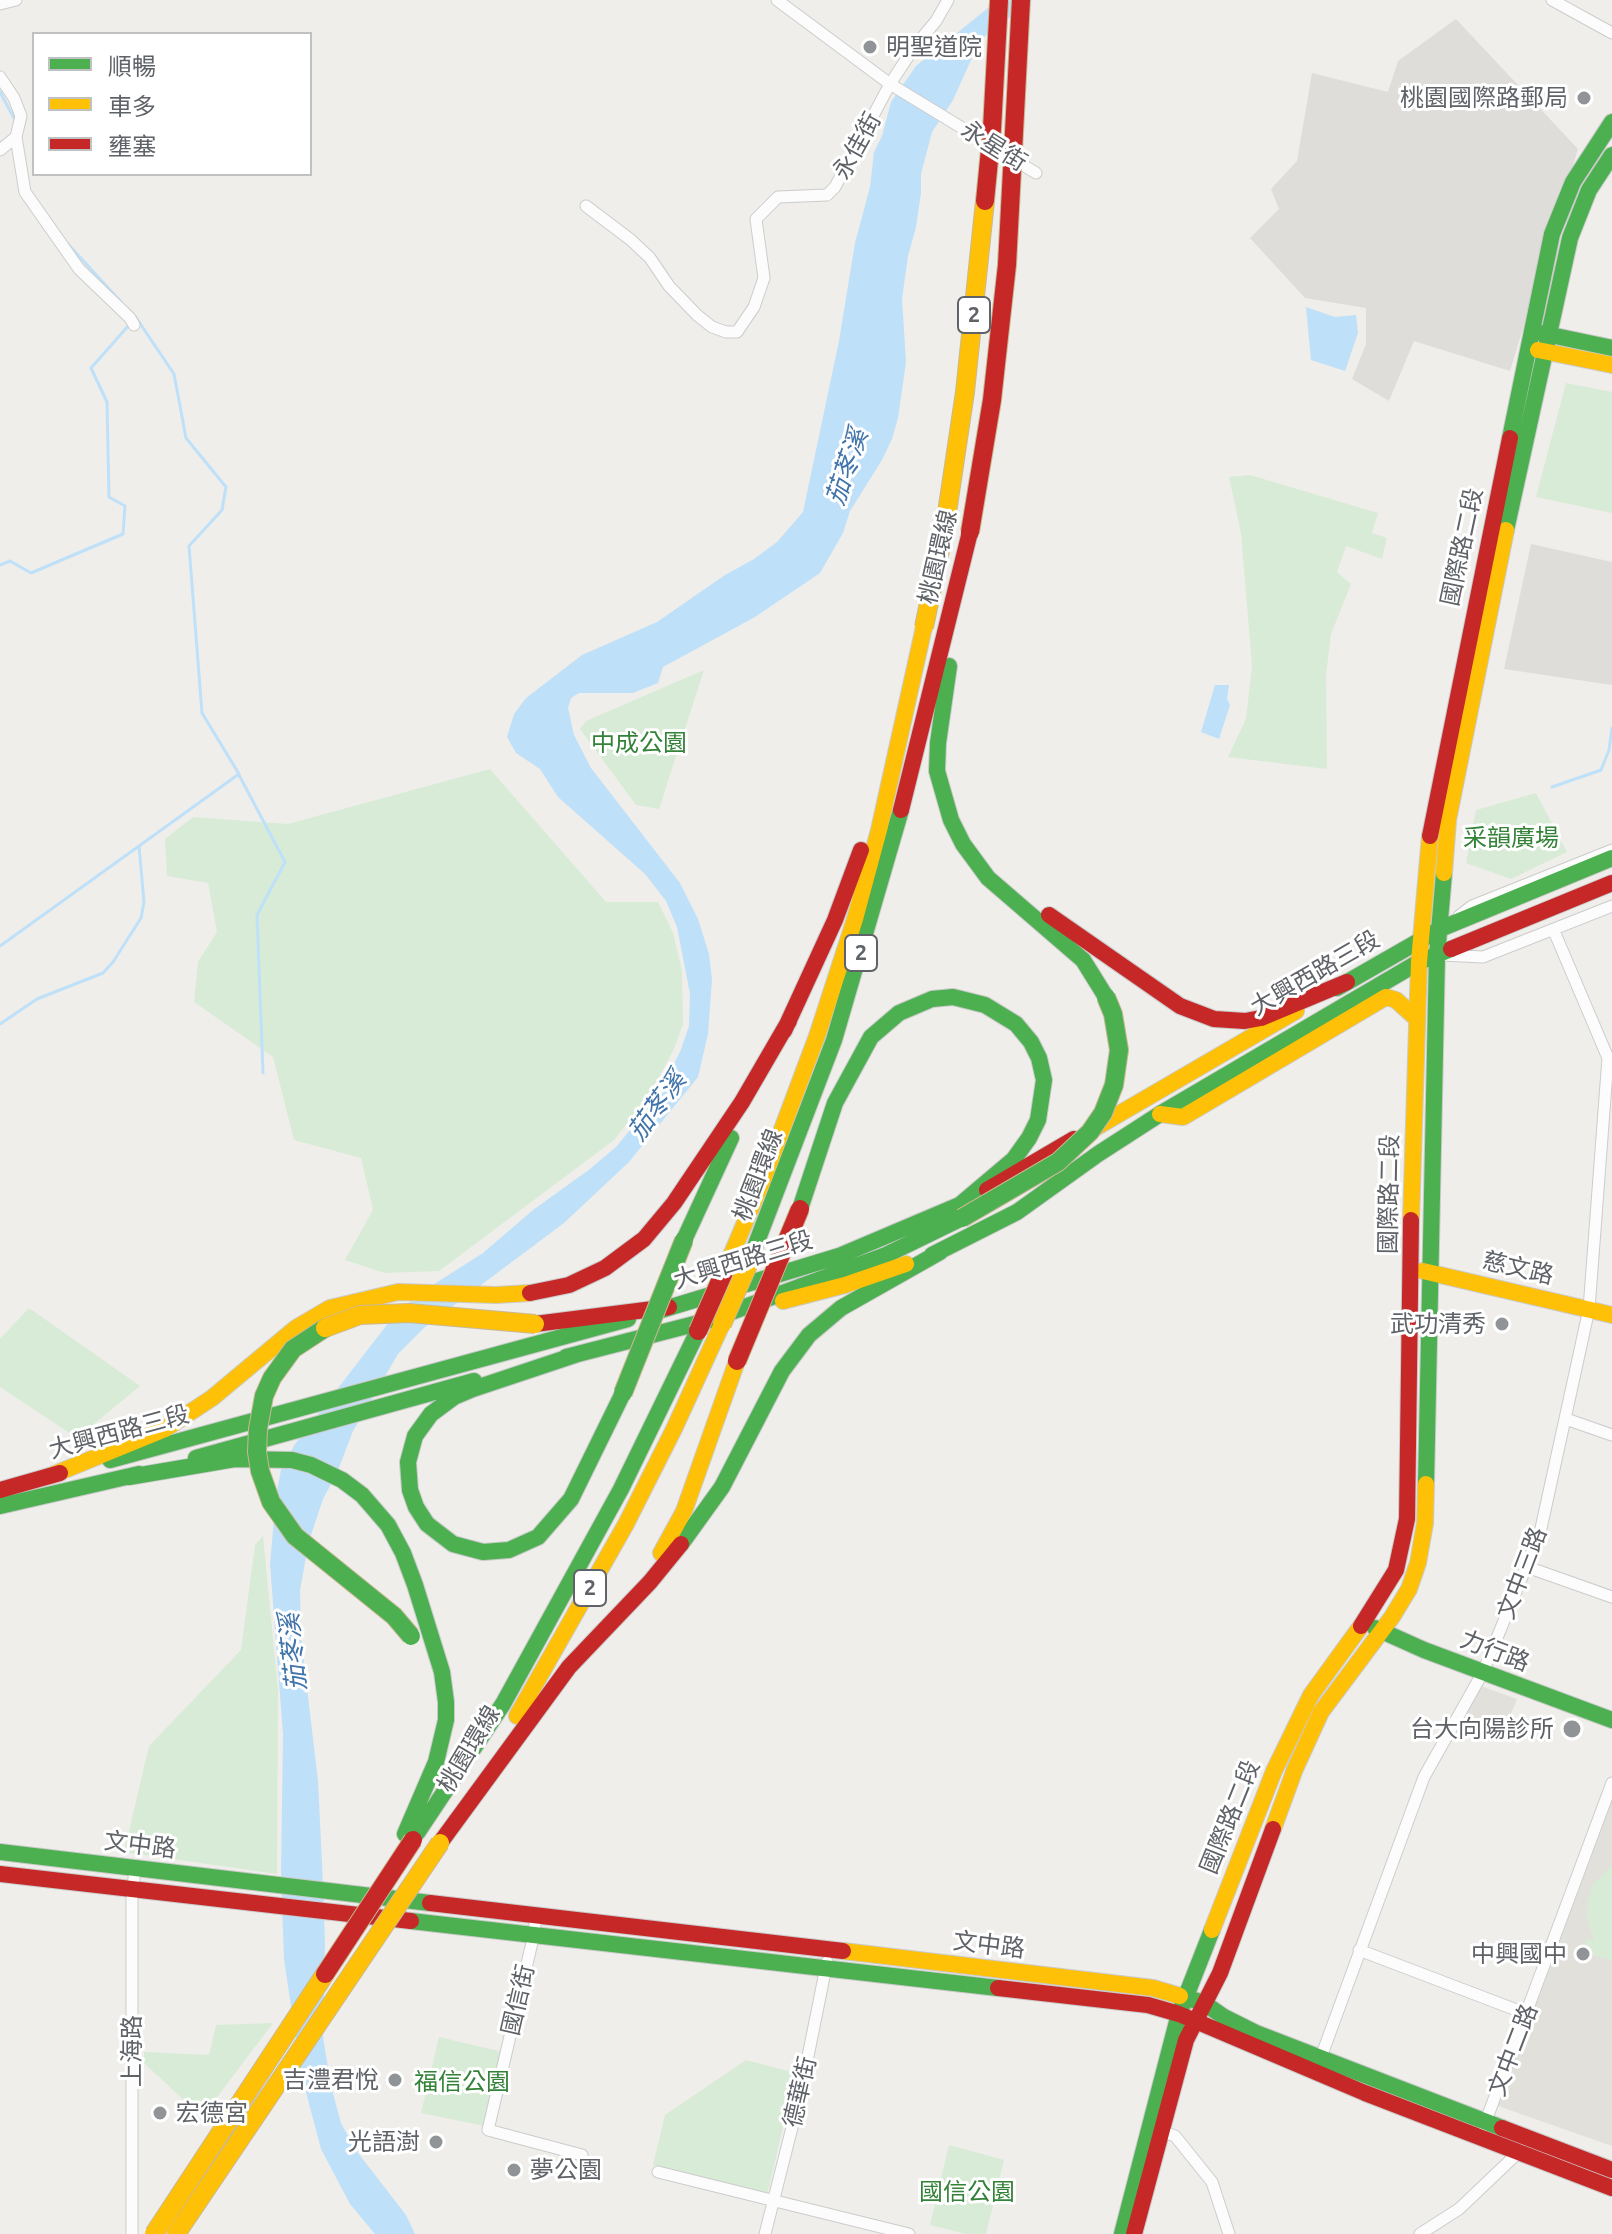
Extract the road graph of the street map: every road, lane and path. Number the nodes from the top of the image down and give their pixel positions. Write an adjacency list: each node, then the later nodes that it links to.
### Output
1 (16, 0): 7 (street)
2 (777, 0): 10 (street)
3 (948, 0): 10 (street, 永佳街)
4 (999, 0): 23 (main road, 桃園環線 / 2, bridge)
5 (1021, 0): 21 (main road, 桃園環線 / 2, bridge)
6 (1552, 0): 8 (street)
7 (0, 4)
8 (1612, 33)
9 (0, 77): 12 (street)
10 (890, 84): 15 (street, 永星街); 16 (street, 永佳街)
11 (1612, 122): 18 (main road, 國際路二段)
12 (18, 131): 13 (street); 17 (street)
13 (0, 150)
14 (1612, 155): 18 (main road, 國際路二段)
15 (1036, 173)
16 (586, 206)
17 (132, 322)
18 (1539, 341): 19 (main road); 20 (main road); 22 (main road, 國際路二段)
19 (1612, 348)
20 (1612, 365)
21 (950, 632): 24 (main road); 45 (main road, 桃園環線 / 2, bridge)
22 (1477, 634): 29 (main road, 國際路二段); 31 (main road, 國際路二段)
23 (906, 713): 36 (main road); 45 (main road, 桃園環線 / 2, bridge)
24 (963, 844): 34 (main road); 39 (main road, bridge)
25 (1612, 850): 29 (street, 大興西路三段)
26 (1612, 858): 29 (main road, 大興西路三段)
27 (1612, 883): 32 (main road, 大興西路三段)
28 (1612, 906): 30 (street, 大興西路三段)
29 (1440, 929): 31 (main road, 大興西路三段); 32 (main road, 國際路二段)
30 (1554, 931): 32 (street, 大興西路三段); 37 (street)
31 (1421, 940): 33 (main road, 國際路二段); 34 (main road, 大興西路三段)
32 (1437, 955): 33 (main road, 大興西路三段); 41 (main road, 國際路二段)
33 (1419, 962): 35 (main road, 國際路二段); 38 (main road, 大興西路三段)
34 (1347, 982): 39 (main road, 大興西路三段)
35 (1417, 1019): 38 (main road); 41 (main road, 國際路二段)
36 (789, 1021): 46 (main road, bridge); 49 (main road)
37 (1610, 1057): 43 (street, 文中三路)
38 (1160, 1114): 40 (main road, 大興西路三段)
39 (959, 1213): 42 (main road, 大興西路三段); 45 (main road); 57 (main road, bridge)
40 (940, 1252): 45 (main road, 大興西路三段); 57 (main road)
41 (1421, 1271): 43 (main road, 慈文路); 55 (main road, 國際路二段); 56 (main road, 國際路二段)
42 (669, 1307): 49 (main road, 大興西路三段); 60 (main road, bridge)
43 (1589, 1309): 44 (main road, 慈文路); 47 (street, 文中三路)
44 (1612, 1315)
45 (711, 1325): 46 (main road, 大興西路三段); 62 (main road, 桃園環線 / 2); 63 (main road, 桃園環線 / 2)
46 (578, 1354): 50 (main road, 大興西路三段)
47 (1566, 1419): 48 (street); 53 (street, 文中三路)
48 (1612, 1435)
49 (50, 1476): 51 (main road, 大興西路三段)
50 (129, 1477): 52 (main road, 大興西路三段); 60 (main road)
51 (0, 1490)
52 (0, 1506)
53 (1527, 1567): 54 (street); 58 (street, 文中三路)
54 (1612, 1597)
55 (1364, 1621): 56 (main road, 力行路); 74 (main road, 國際路二段)
56 (1381, 1631): 58 (main road, 力行路); 74 (main road, 國際路二段)
57 (601, 1633): 63 (main road)
58 (1483, 1672): 59 (main road, 力行路); 72 (street, 文中三路)
59 (1612, 1720)
60 (436, 1762): 62 (main road)
61 (1612, 1783): 75 (street, 文中二路)
62 (409, 1837): 87 (main road, bridge)
63 (440, 1843): 88 (main road, 桃園環線 / 2, bridge)
64 (0, 1852): 65 (main road, 文中路)
65 (135, 1868): 67 (street, 上海路); 68 (main road, 文中路)
66 (0, 1874): 67 (main road, 文中路)
67 (132, 1889): 68 (main road, 文中路); 86 (street, 上海路)
68 (274, 1896): 69 (main road)
69 (330, 1902): 70 (main road, 文中路); 71 (main road, 文中路)
70 (536, 1915): 71 (street, 國信街); 73 (main road, 文中路)
71 (534, 1934): 73 (main road, 文中路); 81 (street, 國信街)
72 (1359, 1950): 75 (street); 76 (street, 文中三路)
73 (828, 1959): 74 (main road, 文中路); 85 (street, 德華街)
74 (1191, 2009): 76 (main road, 文中路); 77 (main road, 文中路); 78 (main road, 國際路二段); 91 (main road, 國際路二段)
75 (1527, 2014): 77 (street, 文中二路)
76 (1321, 2057): 77 (main road, 文中路)
77 (1482, 2130): 79 (main road, 文中路); 80 (main road, 文中路)
78 (1161, 2131): 92 (main road, 國際路二段); 93 (street)
79 (1533, 2141): 80 (street); 82 (main road, 文中路)
80 (1517, 2153): 84 (main road, 文中路); 94 (street)
81 (582, 2155)
82 (1612, 2170)
83 (658, 2172): 85 (street)
84 (1612, 2188)
85 (774, 2202): 89 (street, 德華街); 90 (street)
86 (132, 2234)
87 (154, 2234)
88 (176, 2234)
89 (765, 2234)
90 (909, 2234)
91 (1122, 2234)
92 (1134, 2234)
93 (1229, 2234)
94 (1420, 2234)

